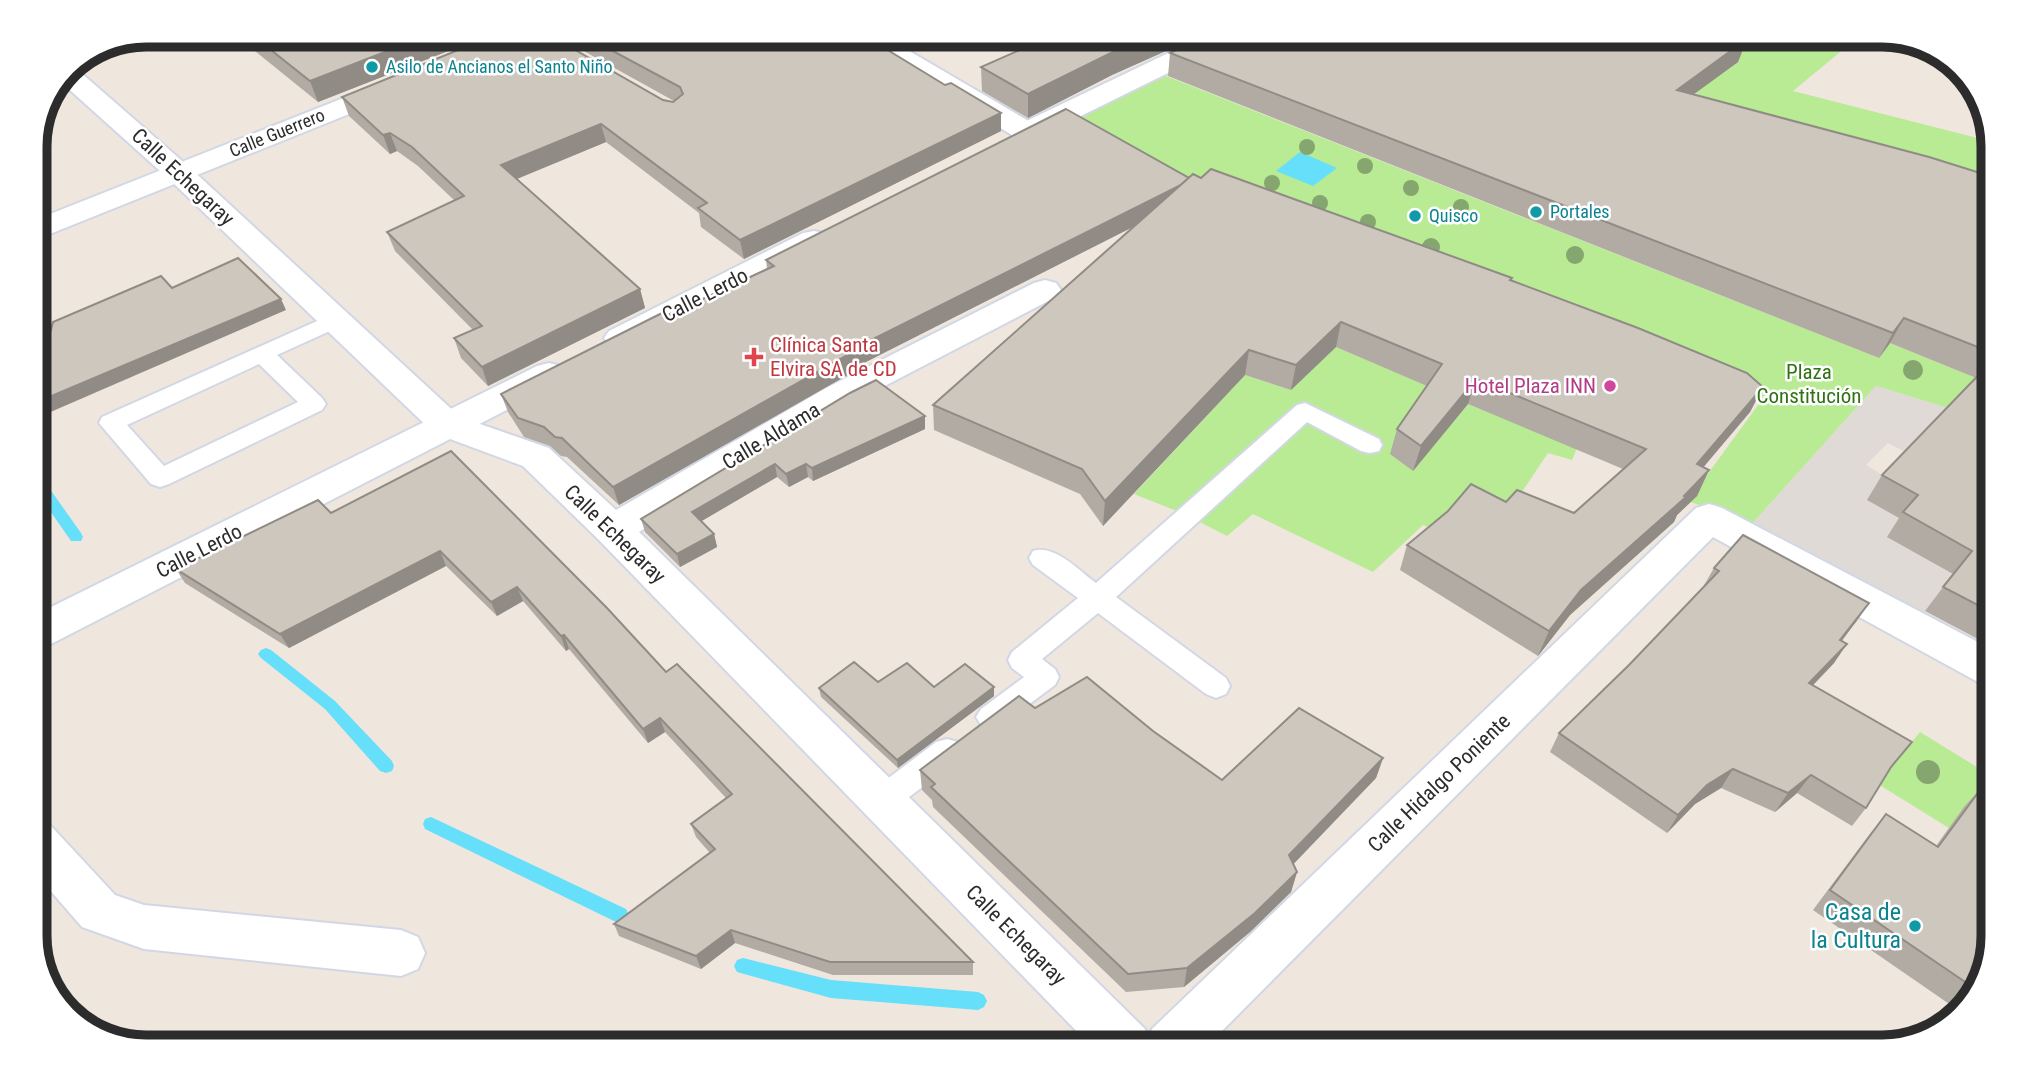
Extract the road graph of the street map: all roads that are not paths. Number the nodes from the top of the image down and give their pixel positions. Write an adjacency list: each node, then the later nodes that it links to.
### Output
1 (884, 47): 5 (street)
2 (1163, 47): 5 (street)
3 (418, 76): 7 (street, Calle Guerrero)
4 (74, 79): 7 (street, Calle Echegaray)
5 (1027, 132): 6 (street)
6 (990, 150)
7 (179, 173): 8 (street, Calle Guerrero); 11 (street, Calle Echegaray)
8 (47, 226)
9 (826, 230): 13 (street, Calle Lerdo)
10 (1045, 290): 15 (street, Calle Aldama)
11 (335, 320): 12 (lane); 13 (street, Calle Echegaray)
12 (262, 354): 12 (lane)
13 (447, 425): 15 (street, Calle Echegaray); 18 (street, Calle Lerdo)
14 (1370, 445): 17 (lane)
15 (613, 530): 21 (street, Calle Echegaray)
16 (1042, 558): 17 (lane)
17 (1097, 598): 20 (lane); 21 (lane)
18 (47, 628)
19 (1981, 664): 25 (street, Calle Hidalgo Poniente)
20 (1216, 686)
21 (881, 800): 24 (street, Calle Echegaray)
22 (47, 854): 23 (street)
23 (401, 953)
24 (1115, 1035)
25 (1182, 1035)

